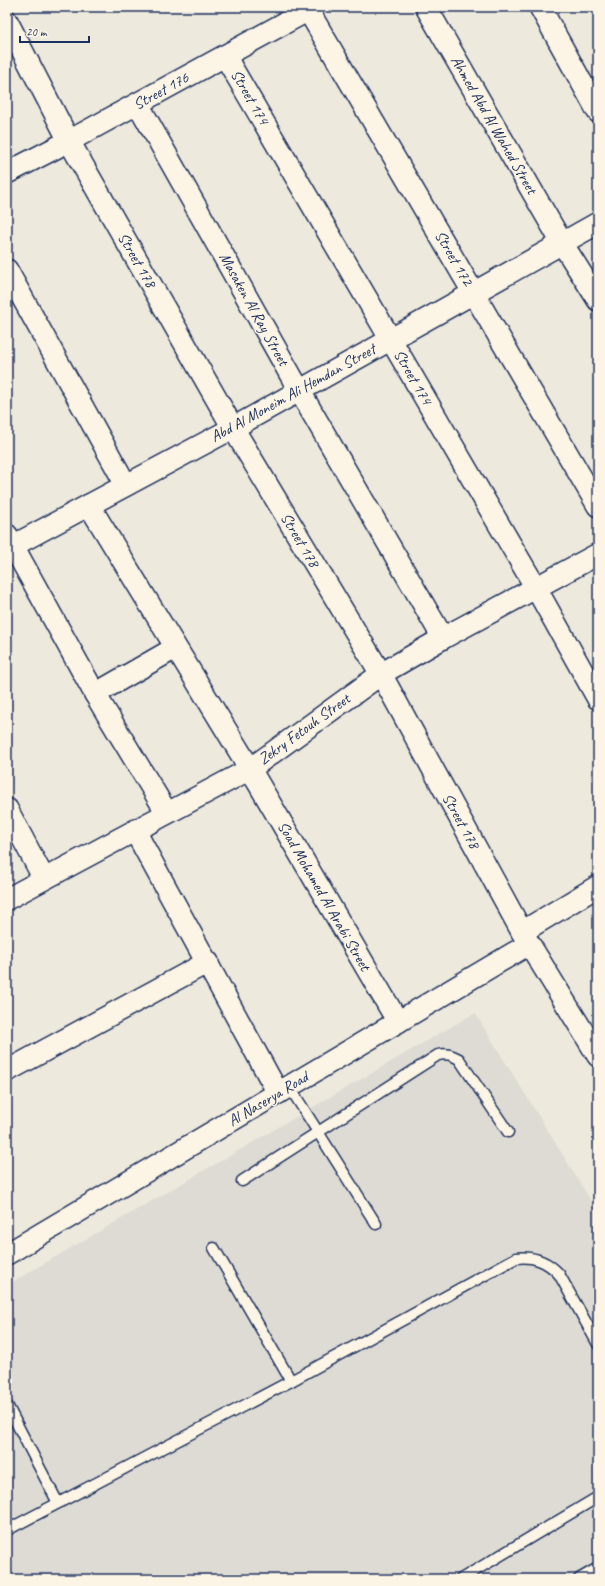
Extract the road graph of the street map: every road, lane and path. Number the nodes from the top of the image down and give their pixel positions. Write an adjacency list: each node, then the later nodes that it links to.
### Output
1 (426, 7): 11 (street, Ahmed Abd Al Wahed Street)
2 (540, 7): 7 (street)
3 (311, 9): 5 (street, Street 176); 13 (street, Street 172)
4 (7, 21): 8 (street, Street 178)
5 (225, 56): 6 (street, Street 176); 15 (street, Street 174)
6 (138, 104): 8 (street, Street 176); 16 (street, Masaken Al Ray Street)
7 (598, 112)
8 (69, 141): 9 (street, Street 176); 17 (street, Street 178)
9 (7, 173)
10 (598, 223): 11 (street, Abd Al Moneim Ali Hemdan Street)
11 (562, 243): 13 (street, Abd Al Moneim Ali Hemdan Street); 14 (street, Ahmed Abd Al Wahed Street)
12 (7, 270): 18 (street)
13 (474, 292): 15 (street, Abd Al Moneim Ali Hemdan Street); 20 (street, Street 172)
14 (598, 300)
15 (391, 338): 16 (street, Abd Al Moneim Ali Hemdan Street); 23 (street, Street 174)
16 (299, 390): 17 (street, Abd Al Moneim Ali Hemdan Street); 24 (street, Masaken Al Ray Street)
17 (232, 428): 18 (street, Abd Al Moneim Ali Hemdan Street); 26 (street, Street 178)
18 (126, 485): 19 (street, Abd Al Moneim Ali Hemdan Street)
19 (89, 505): 21 (street, Abd Al Moneim Ali Hemdan Street); 25 (street, Soad Mohamed Al Arabi Street)
20 (598, 506)
21 (9, 544): 27 (street)
22 (598, 554): 23 (street, Zekry Fetouh Street)
23 (536, 588): 24 (street, Zekry Fetouh Street); 28 (street, Street 174)
24 (443, 638): 26 (street, Zekry Fetouh Street)
25 (175, 648): 27 (street); 29 (street, Soad Mohamed Al Arabi Street)
26 (381, 674): 29 (street, Zekry Fetouh Street); 36 (street, Street 178)
27 (94, 694): 31 (street)
28 (598, 699)
29 (250, 769): 31 (street, Zekry Fetouh Street); 38 (street, Soad Mohamed Al Arabi Street)
30 (7, 809): 33 (street)
31 (167, 813): 32 (street, Zekry Fetouh Street)
32 (135, 830): 33 (street, Zekry Fetouh Street); 37 (street)
33 (44, 879): 35 (street, Zekry Fetouh Street)
34 (598, 886): 36 (street, Al Naserya Road)
35 (7, 899)
36 (526, 938): 38 (street, Al Naserya Road); 39 (street, Street 178)
37 (208, 962): 40 (street); 41 (street)
38 (398, 1022): 41 (street, Al Naserya Road)
39 (598, 1056)
40 (7, 1071)
41 (284, 1090): 42 (lane); 47 (street, Al Naserya Road)
42 (318, 1132): 43 (lane); 44 (lane); 45 (lane)
43 (508, 1132)
44 (242, 1181)
45 (376, 1224)
46 (214, 1248): 49 (lane)
47 (7, 1254)
48 (598, 1344): 49 (lane)
49 (291, 1381): 52 (lane)
50 (7, 1405): 52 (lane)
51 (598, 1497): 55 (lane)
52 (58, 1503): 53 (lane)
53 (7, 1530)
54 (598, 1568): 56 (lane)
55 (461, 1579)
56 (579, 1579)

